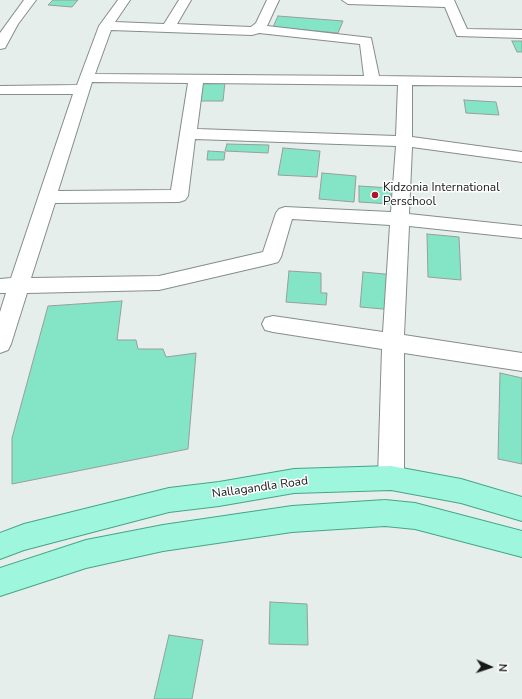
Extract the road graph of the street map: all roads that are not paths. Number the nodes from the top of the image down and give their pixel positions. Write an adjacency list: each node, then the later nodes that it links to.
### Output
1 (30, 0): 11 (street)
2 (124, 0): 7 (street)
3 (185, 0): 8 (street)
4 (272, 0): 9 (street)
5 (348, 0): 6 (street)
6 (449, 1): 10 (street)
7 (106, 26): 8 (street); 16 (street)
8 (168, 29): 9 (street)
9 (258, 29): 13 (street)
10 (522, 34)
11 (0, 45)
12 (196, 78): 13 (street); 16 (street); 18 (street)
13 (372, 80): 14 (street)
14 (405, 81): 15 (street); 19 (street)
15 (522, 82)
16 (84, 84): 17 (street); 21 (street)
17 (0, 90)
18 (188, 134): 19 (street); 21 (street)
19 (404, 141): 20 (street); 22 (street)
20 (522, 156)
21 (48, 197): 24 (street)
22 (400, 219): 23 (street); 24 (street); 26 (street)
23 (522, 232)
24 (10, 286): 27 (street)
25 (273, 324): 26 (street)
26 (393, 343): 28 (street); 29 (street)
27 (0, 344)
28 (522, 362)
29 (390, 478): 30 (main road, Nallagandla Road); 32 (main road, Nallagandla Road)
30 (522, 509)
31 (522, 544): 33 (main road)
32 (0, 546)
33 (0, 582)

